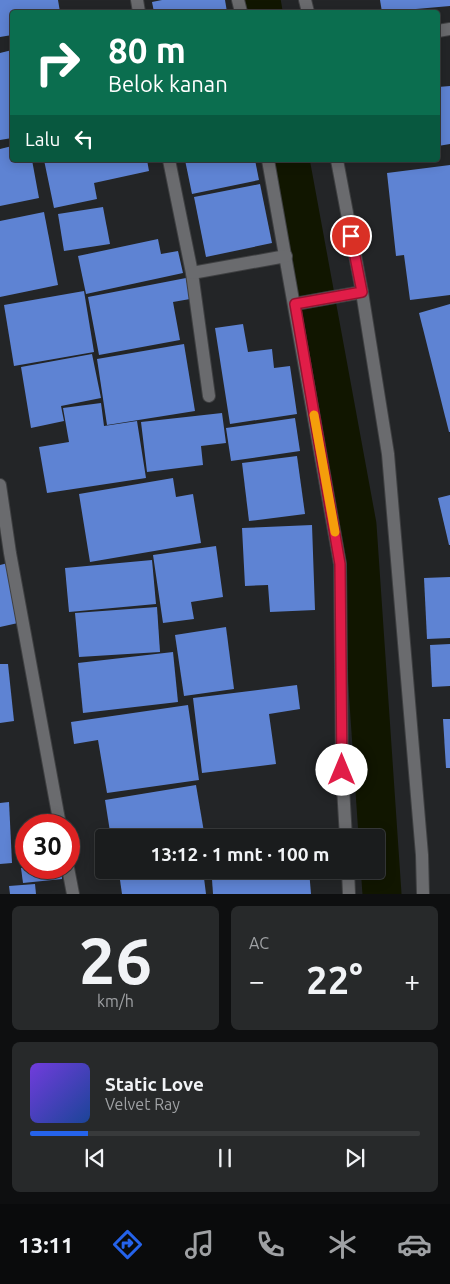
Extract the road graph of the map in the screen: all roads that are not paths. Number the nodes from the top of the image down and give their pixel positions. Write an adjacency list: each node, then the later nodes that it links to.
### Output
1 (169, 162): 5 (street)
2 (268, 162): 4 (street)
3 (337, 162): 6 (street)
4 (286, 256): 5 (street); 7 (street)
5 (192, 273): 8 (street)
6 (362, 292): 7 (street); 16 (street)
7 (298, 303): 11 (street)
8 (209, 396)
9 (0, 485): 10 (street)
10 (58, 814)
11 (345, 829)
12 (70, 879): 14 (street)
13 (348, 879): 15 (street)
14 (73, 894)
15 (349, 894)
16 (424, 894)

